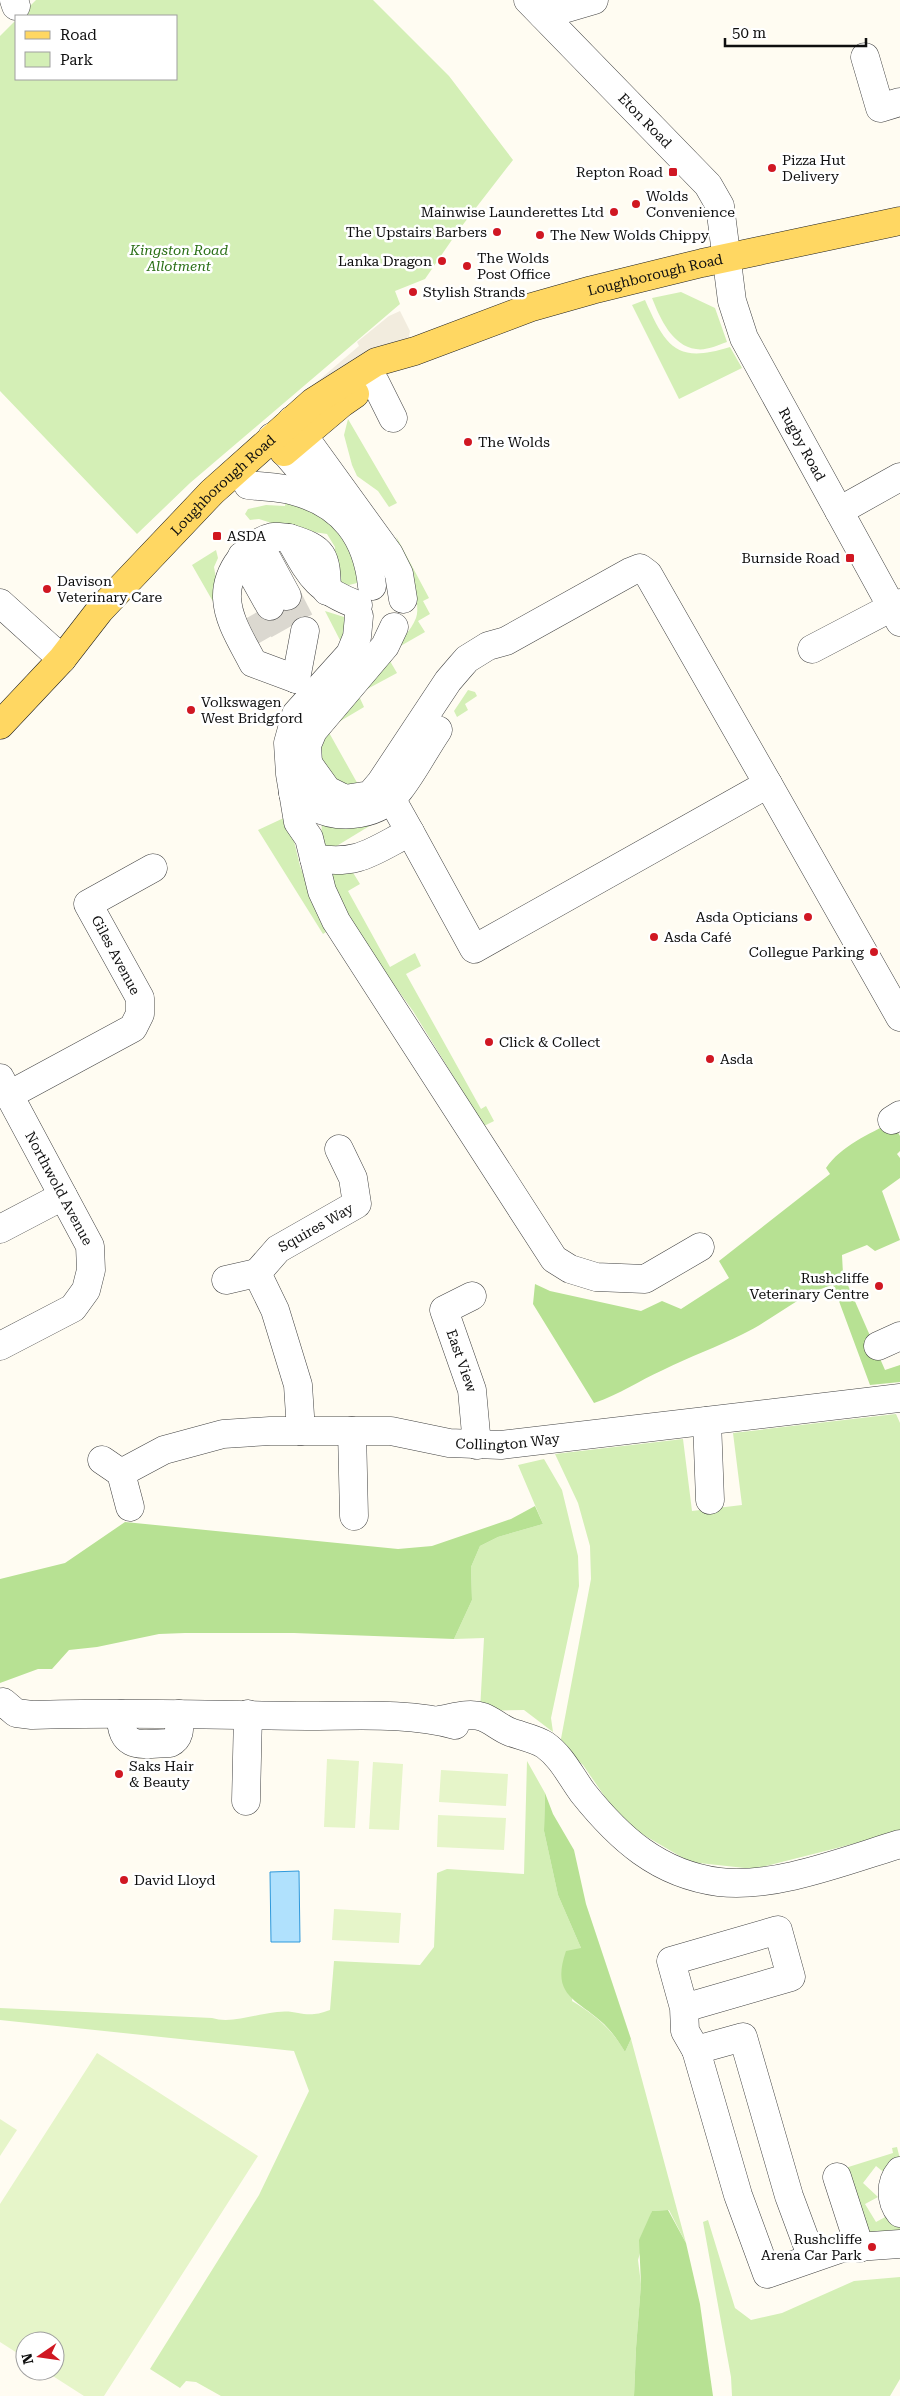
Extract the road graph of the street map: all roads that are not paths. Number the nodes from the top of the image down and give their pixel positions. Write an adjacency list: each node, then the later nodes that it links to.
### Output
1 (594, 0): 2 (street)
2 (536, 8): 6 (street, Eton Road)
3 (866, 57): 4 (street)
4 (900, 102)
5 (900, 221): 6 (main road, Loughborough Road)
6 (726, 257): 7 (main road, Loughborough Road); 16 (street, Rugby Road)
7 (415, 351): 8 (main road, Loughborough Road); 11 (main road, Loughborough Road)
8 (375, 382): 9 (main road, Loughborough Road); 10 (street)
9 (325, 417): 11 (main road, Loughborough Road); 12 (street)
10 (393, 418)
11 (288, 436): 12 (street); 14 (main road, Loughborough Road); 15 (street); 27 (main road, Loughborough Road)
12 (328, 470): 18 (street)
13 (900, 477): 16 (street)
14 (248, 485): 15 (street); 27 (main road, Loughborough Road)
15 (335, 510): 19 (street)
16 (839, 511): 22 (street, Rugby Road)
17 (244, 559): 19 (street); 21 (street); 29 (street)
18 (403, 598): 19 (street); 23 (street)
19 (363, 602): 23 (street); 29 (street)
20 (0, 603): 27 (street)
21 (270, 606)
22 (897, 610): 26 (street)
23 (394, 627): 28 (street)
24 (289, 640): 29 (street)
25 (506, 641): 30 (street); 30 (street); 33 (street)
26 (812, 649)
27 (62, 660): 31 (main road, Loughborough Road)
28 (355, 680): 29 (street); 32 (street)
29 (304, 687): 34 (street)
30 (434, 718): 32 (street); 35 (street)
31 (0, 725)
32 (307, 762): 34 (street)
33 (768, 784): 35 (street); 38 (street)
34 (302, 800): 35 (street); 36 (street)
35 (401, 817): 36 (street)
36 (311, 848): 43 (street)
37 (153, 868): 39 (street, Giles Avenue)
38 (900, 1017)
39 (5, 1087): 41 (street, Northwold Avenue)
40 (339, 1149): 44 (street, Squires Way)
41 (63, 1196): 42 (street); 47 (street, Northwold Avenue)
42 (0, 1229)
43 (700, 1247)
44 (257, 1273): 45 (street); 50 (street)
45 (226, 1280)
46 (472, 1296): 52 (street, East View)
47 (0, 1346)
48 (900, 1398): 49 (street, Collington Way)
49 (707, 1421): 52 (street, Collington Way); 53 (street)
50 (301, 1431): 51 (street, Collington Way); 54 (street, Collington Way)
51 (352, 1431): 52 (street, Collington Way); 55 (street)
52 (477, 1445)
53 (710, 1500)
54 (130, 1507)
55 (354, 1516)
56 (0, 1704): 57 (street)
57 (121, 1714): 58 (street); 58 (street)
58 (179, 1714): 59 (street)
59 (248, 1714): 60 (street); 61 (street)
60 (246, 1801)
61 (888, 1854)
62 (684, 2008): 63 (street)
63 (696, 2050): 69 (street); 69 (street)
64 (900, 2171): 66 (street)
65 (837, 2177): 68 (street)
66 (900, 2213)
67 (900, 2244): 68 (street)
68 (860, 2248): 69 (street)
69 (812, 2258)

